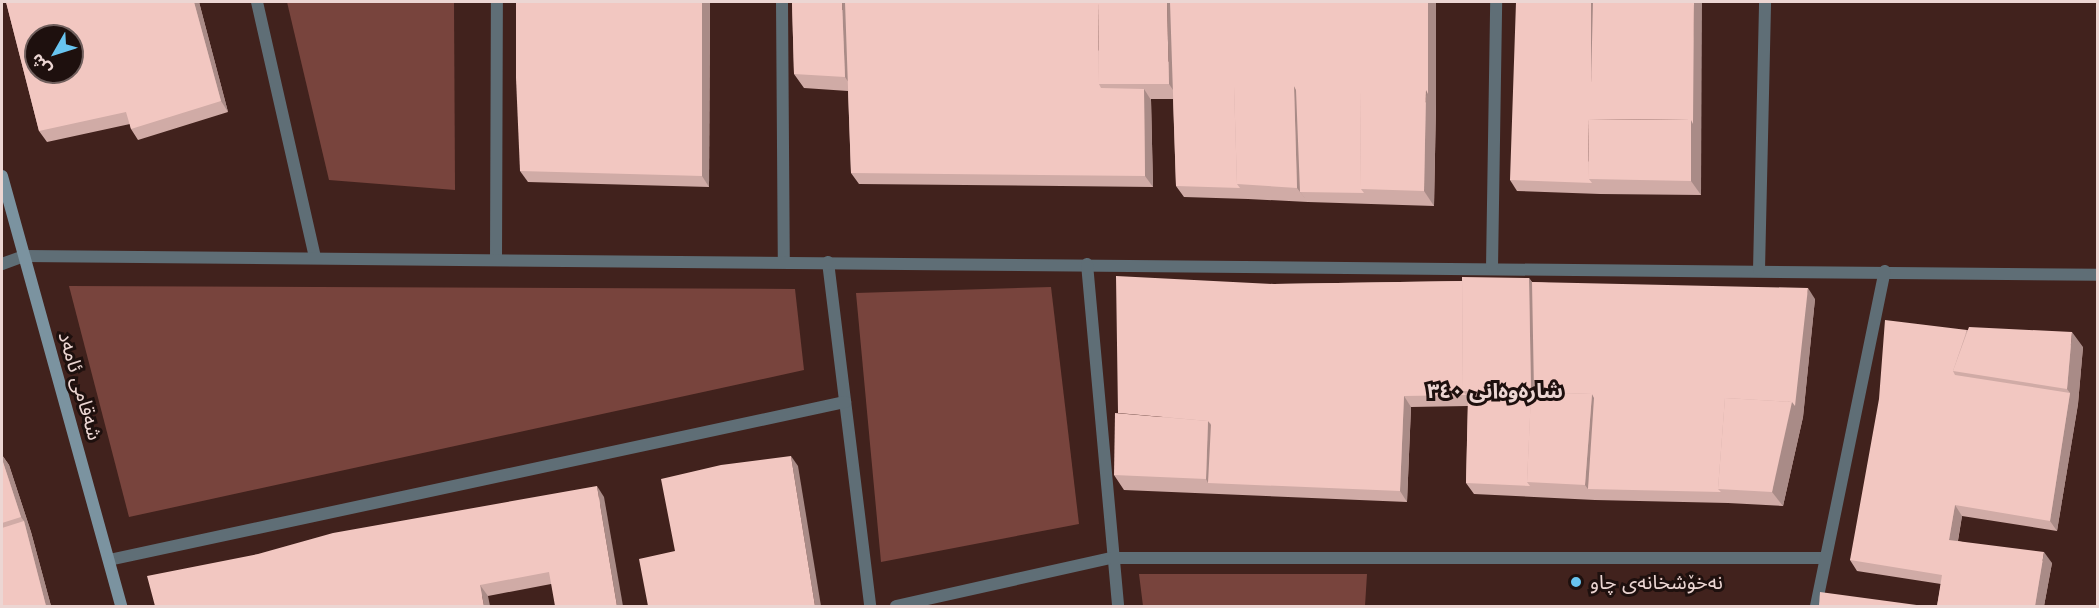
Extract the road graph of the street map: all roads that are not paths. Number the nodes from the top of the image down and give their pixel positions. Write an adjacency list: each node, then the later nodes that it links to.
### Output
1 (257, 2): 8 (street)
2 (497, 2): 9 (street)
3 (782, 2): 10 (street)
4 (1496, 2): 14 (street)
5 (1765, 2): 15 (street)
6 (2, 176): 7 (street, شەقامی ئامەد)
7 (24, 256): 8 (street); 12 (street); 21 (street, شەقامی ئامەد)
8 (315, 258): 9 (street)
9 (496, 259): 10 (street)
10 (784, 261): 11 (street)
11 (828, 262): 13 (street); 18 (street)
12 (2, 264)
13 (1087, 264): 14 (street); 19 (street)
14 (1492, 268): 15 (street)
15 (1759, 270): 16 (street)
16 (1886, 272): 17 (street); 20 (street)
17 (2097, 275)
18 (845, 402): 21 (street); 23 (street)
19 (1111, 558): 20 (street); 24 (street); 25 (street)
20 (1825, 558): 26 (street)
21 (109, 560): 22 (street, شەقامی ئامەد)
22 (121, 606)
23 (870, 606)
24 (896, 606)
25 (1118, 606)
26 (1816, 606)

